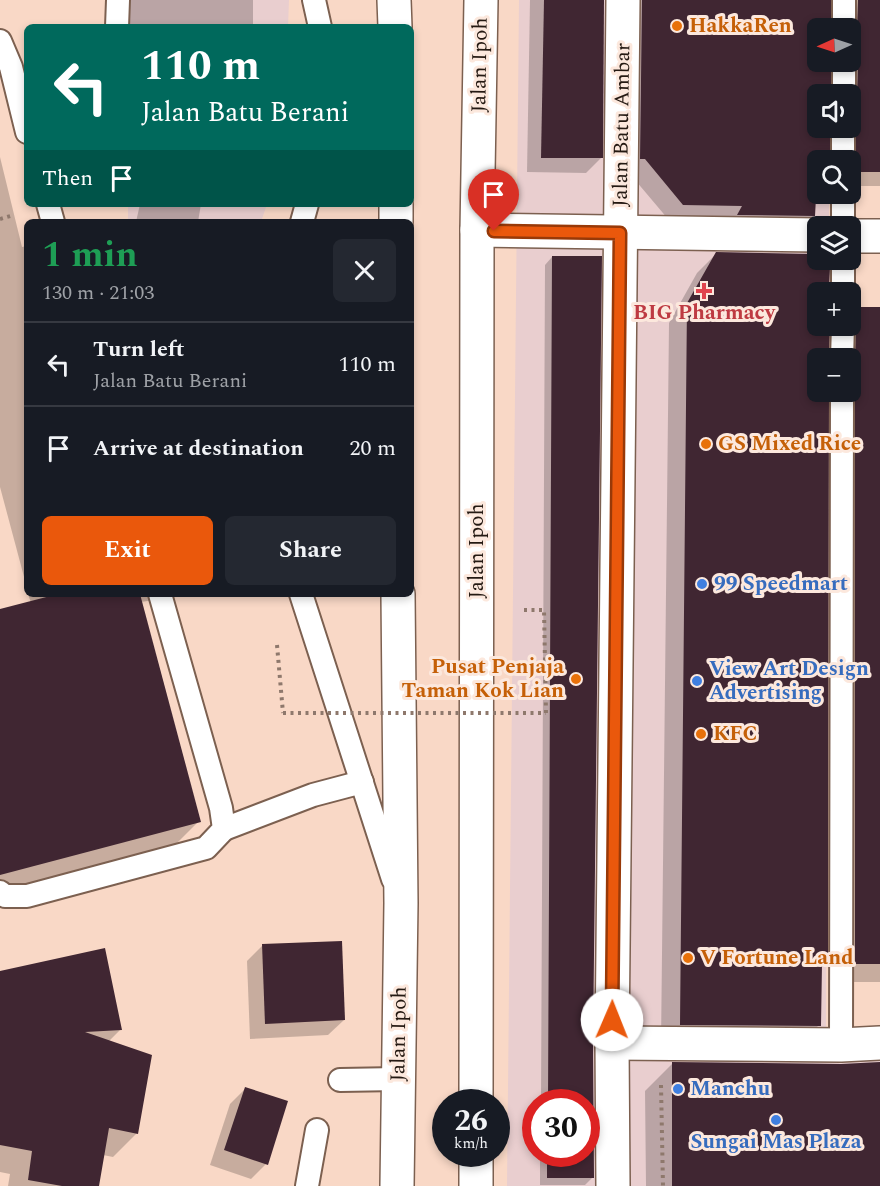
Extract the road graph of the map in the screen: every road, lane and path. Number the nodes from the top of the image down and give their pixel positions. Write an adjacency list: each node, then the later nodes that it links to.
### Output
1 (118, 0): 8 (lane)
2 (314, 0): 9 (lane)
3 (394, 0): 10 (street)
4 (481, 0): 13 (street, Jalan Ipoh)
5 (623, 0): 14 (street, Jalan Batu Ambar)
6 (844, 0): 7 (lane)
7 (844, 18)
8 (117, 24)
9 (319, 24)
10 (395, 24)
11 (0, 41): 12 (lane)
12 (24, 120)
13 (477, 230): 14 (street); 34 (street, Jalan Ipoh)
14 (620, 233): 15 (street); 28 (street, Jalan Batu Ambar)
15 (807, 235)
16 (861, 236): 17 (street)
17 (880, 236)
18 (842, 402): 30 (lane)
19 (161, 597): 25 (lane)
20 (302, 597): 24 (lane)
21 (398, 597): 27 (street, Jalan Ipoh)
22 (524, 610): 23 (path, bridge)
23 (276, 634)
24 (362, 782): 25 (lane); 27 (lane)
25 (224, 829): 26 (lane)
26 (0, 892)
27 (401, 903): 31 (street, Jalan Ipoh)
28 (612, 1043): 30 (street); 40 (street, Jalan Batu Ambar)
29 (880, 1043): 30 (street)
30 (841, 1045)
31 (398, 1079): 32 (lane); 38 (street, Jalan Ipoh)
32 (340, 1080)
33 (661, 1080): 41 (path)
34 (476, 1089)
35 (317, 1130): 37 (lane)
36 (476, 1167): 39 (street)
37 (307, 1186)
38 (397, 1186)
39 (476, 1186)
40 (613, 1186)
41 (663, 1186)

